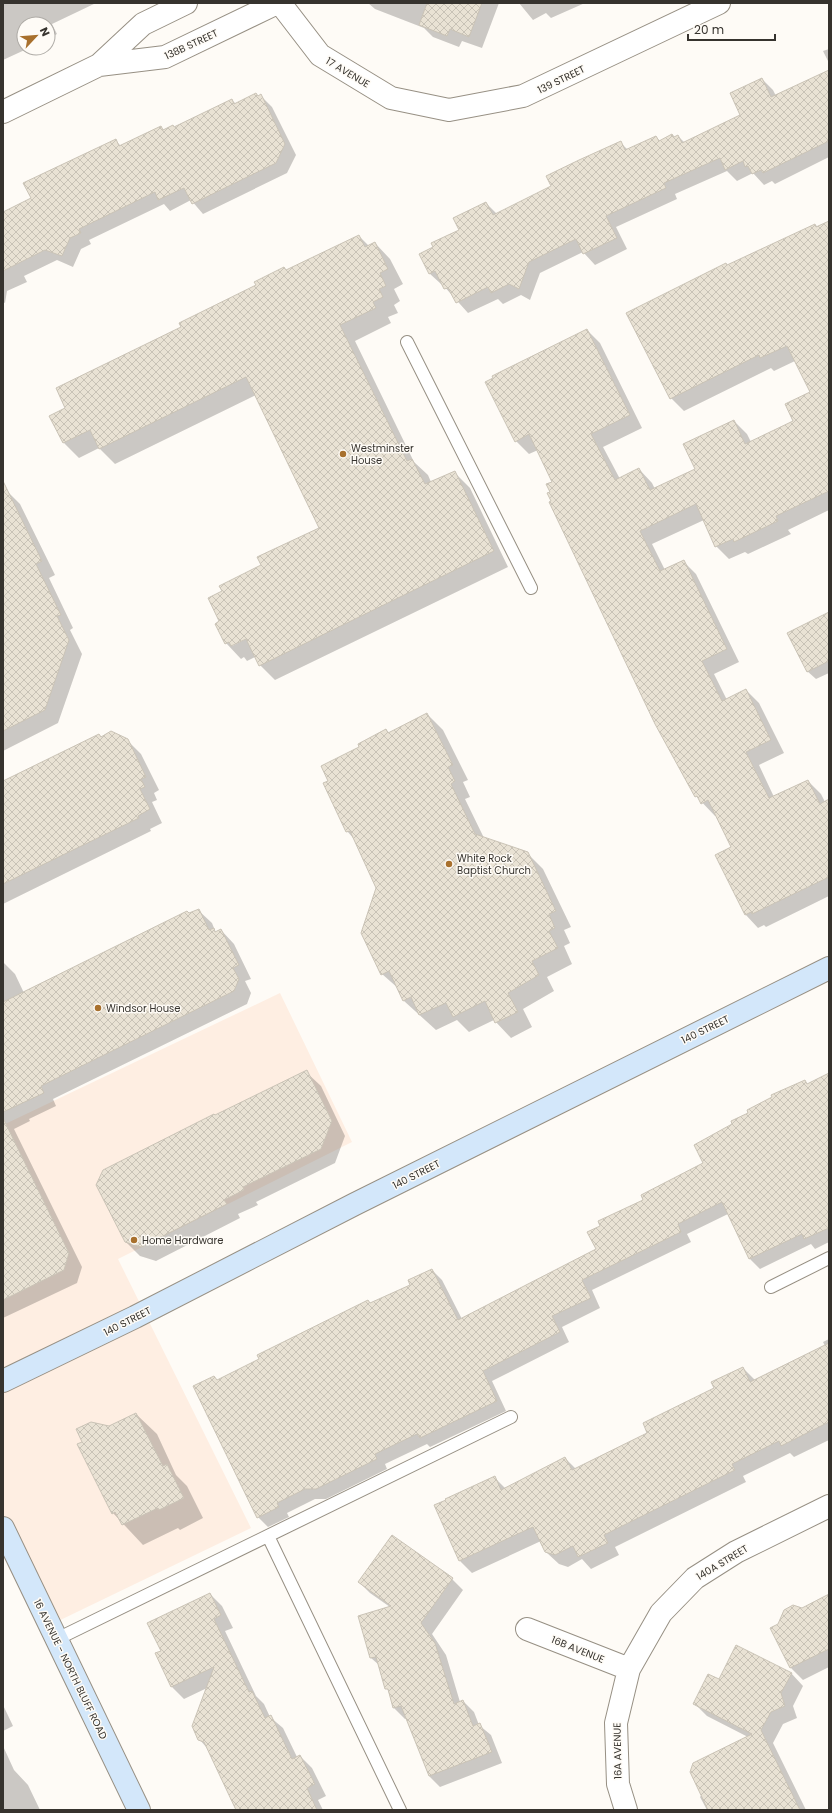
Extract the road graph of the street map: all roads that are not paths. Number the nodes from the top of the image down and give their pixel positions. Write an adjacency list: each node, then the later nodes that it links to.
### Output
1 (186, 3): 6 (street, 138B STREET)
2 (277, 3): 6 (street, 138B STREET)
3 (280, 3): 7 (street, 17 AVENUE)
4 (719, 3): 5 (street, 139 STREET)
5 (693, 9): 7 (street, 139 STREET)
6 (99, 65): 8 (street, 138B STREET)
7 (391, 98)
8 (3, 112)
9 (407, 342): 10 (lane)
10 (531, 588)
11 (829, 968): 14 (main road, 140 STREET)
12 (829, 1258): 13 (lane)
13 (771, 1287)
14 (3, 1381)
15 (511, 1417): 18 (lane)
16 (829, 1506): 21 (street, 140A STREET)
17 (3, 1528): 20 (main road, 16 AVENUE - NORTH BLUFF ROAD)
18 (268, 1536): 20 (lane); 23 (lane)
19 (527, 1629): 21 (street, 16B AVENUE)
20 (57, 1639): 22 (main road, 16 AVENUE - NORTH BLUFF ROAD)
21 (629, 1669): 24 (street, 16A AVENUE)
22 (139, 1810)
23 (400, 1810)
24 (626, 1810)

